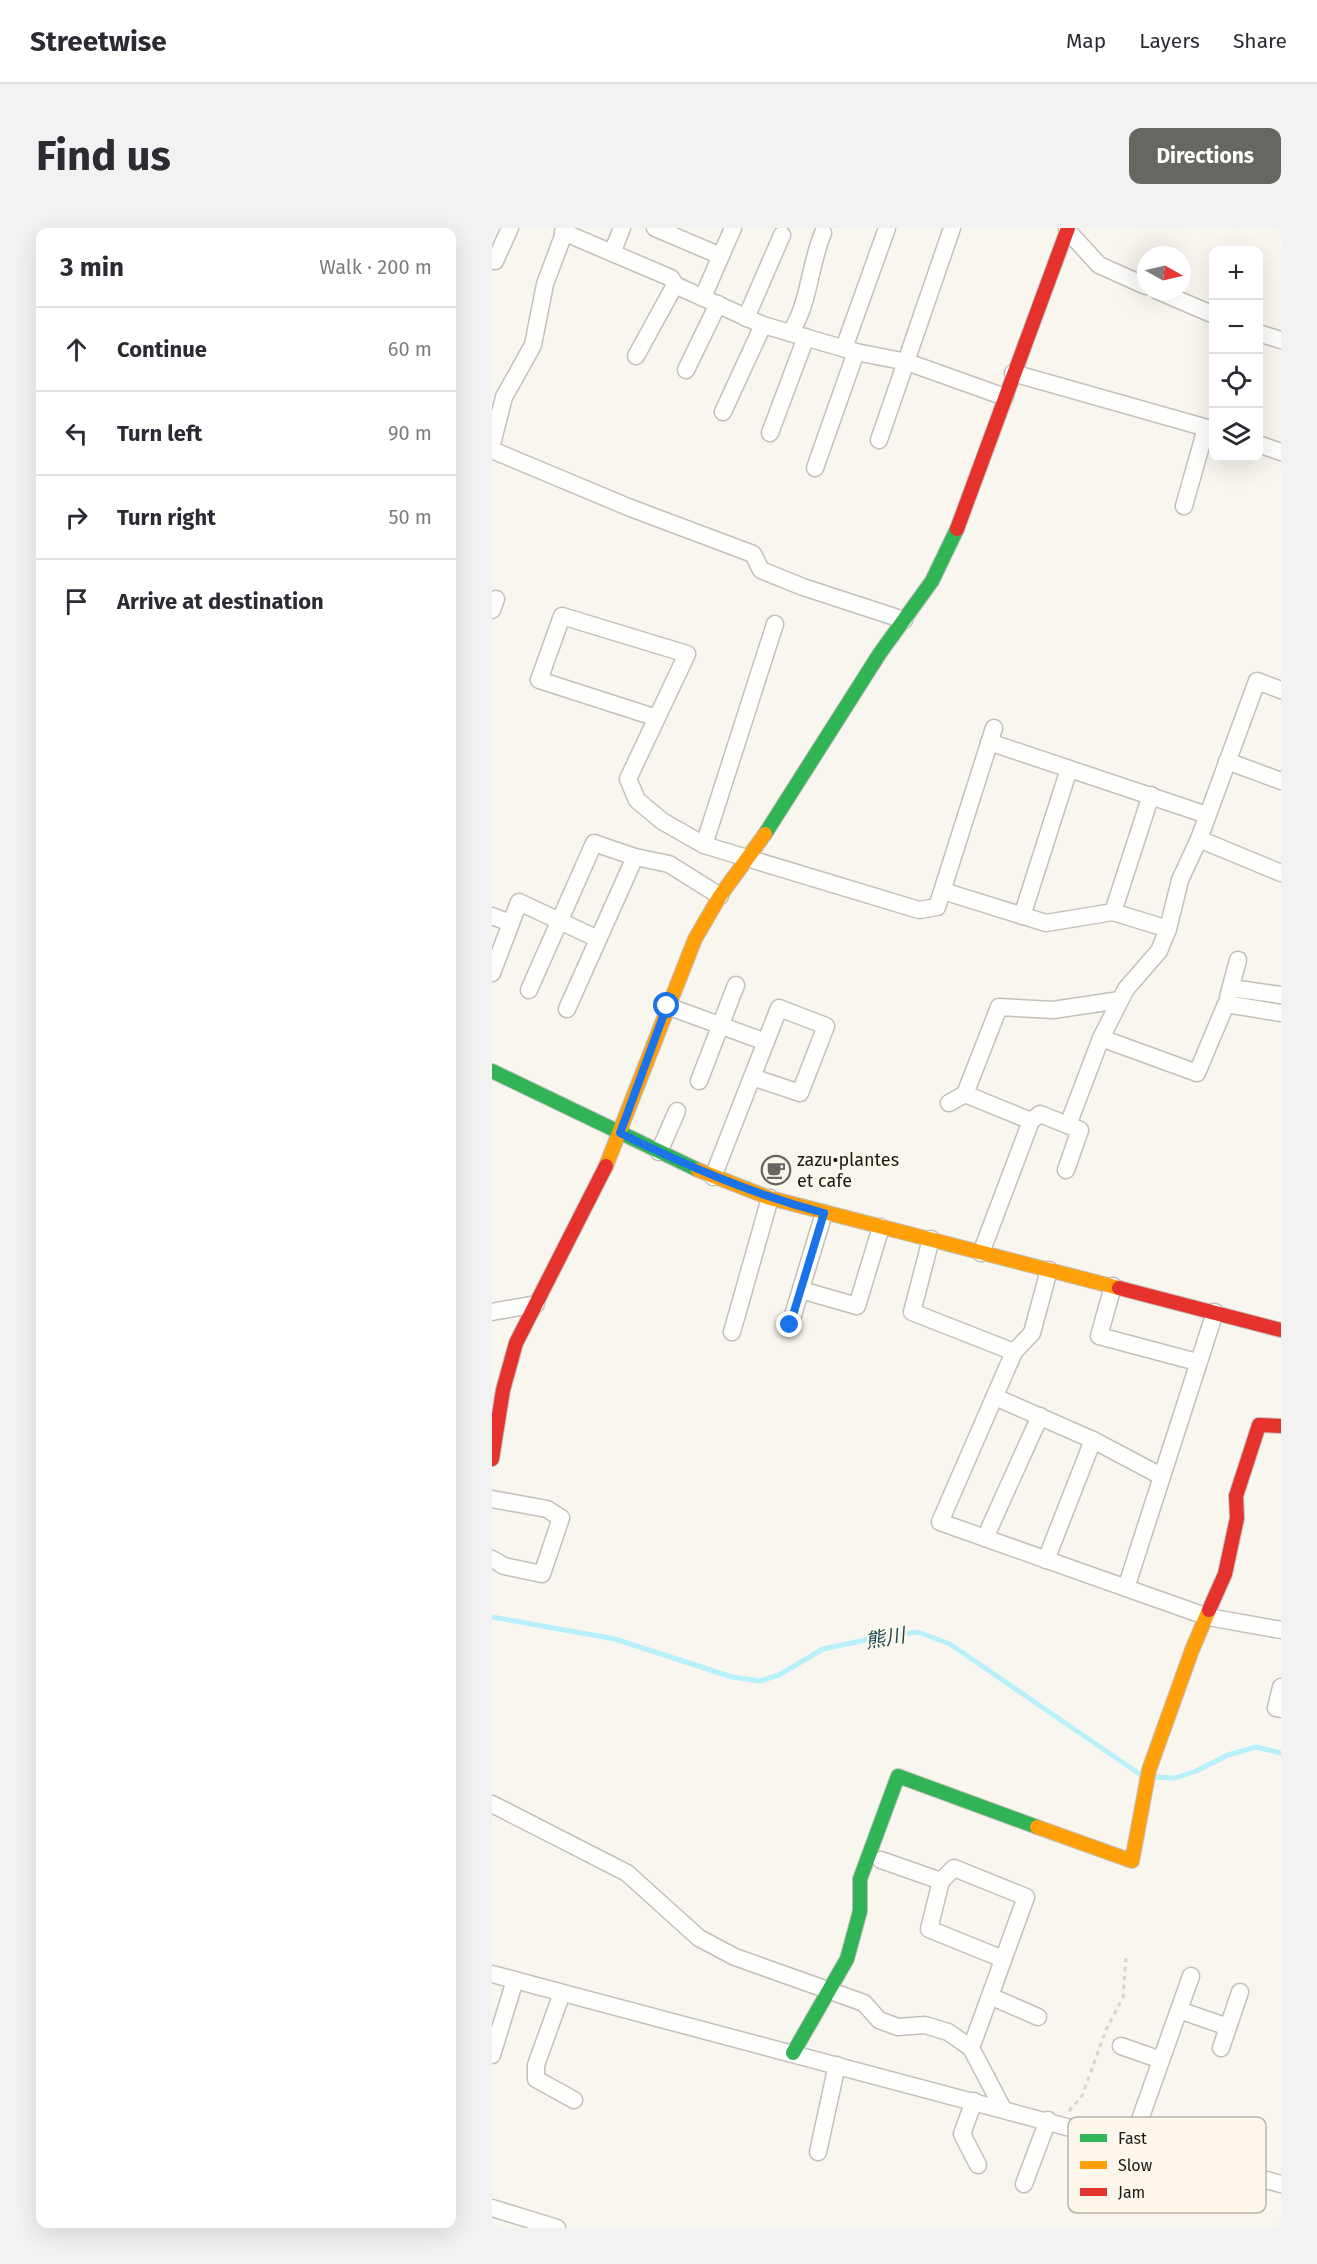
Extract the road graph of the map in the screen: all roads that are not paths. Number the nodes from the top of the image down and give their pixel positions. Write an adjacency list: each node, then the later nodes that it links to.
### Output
1 (510, 228): 14 (street)
2 (622, 228): 12 (street)
3 (655, 228): 11 (street)
4 (733, 228): 13 (street)
5 (887, 228): 25 (street)
6 (952, 228): 27 (street)
7 (1066, 229): 15 (street); 29 (street)
8 (565, 230): 12 (street); 36 (street)
9 (823, 233): 22 (street)
10 (782, 235): 20 (street)
11 (677, 239): 13 (street)
12 (612, 253): 16 (street)
13 (721, 256): 18 (street)
14 (492, 260)
15 (1137, 282)
16 (675, 285): 18 (street); 26 (street)
17 (1179, 300): 19 (street)
18 (710, 301): 20 (street); 28 (street)
19 (1209, 313)
20 (747, 318): 21 (street)
21 (763, 325): 22 (street); 31 (street)
22 (798, 335): 25 (street); 34 (street)
23 (1263, 335): 24 (street)
24 (1281, 340)
25 (850, 350): 27 (street); 40 (street)
26 (636, 356)
27 (907, 362): 30 (street); 35 (street)
28 (686, 370)
29 (1013, 373): 30 (street); 32 (street)
30 (1005, 397): 42 (street)
31 (723, 412)
32 (1209, 429)
33 (1209, 432): 41 (street)
34 (770, 433)
35 (879, 440)
36 (492, 444)
37 (1263, 446): 39 (street)
38 (492, 450): 42 (street)
39 (1281, 452)
40 (815, 468)
41 (1184, 506)
42 (904, 620): 54 (street)
43 (775, 624): 52 (street)
44 (1281, 690): 46 (street)
45 (657, 718): 45 (street); 52 (street)
46 (1227, 761): 48 (street); 50 (street)
47 (1069, 769): 49 (street); 56 (street); 60 (street)
48 (1281, 781)
49 (1151, 795): 50 (street); 58 (street)
50 (1207, 815): 51 (street)
51 (1199, 839): 55 (street); 63 (street)
52 (704, 845): 54 (street)
53 (635, 857): 57 (street); 61 (street); 64 (street)
54 (749, 858): 56 (street); 57 (street)
55 (1281, 873)
56 (943, 891): 60 (street)
57 (720, 896): 72 (street)
58 (1113, 912): 60 (street); 63 (street)
59 (492, 916): 62 (street)
60 (1022, 916)
61 (559, 921): 62 (street); 64 (street); 68 (street)
62 (510, 923): 66 (street)
63 (1168, 929): 71 (street)
64 (598, 939): 73 (street)
65 (1239, 960): 70 (street)
66 (492, 973)
67 (736, 985): 75 (street)
68 (529, 990)
69 (1281, 995): 70 (street)
70 (1229, 996): 74 (street); 76 (street)
71 (1120, 1000): 76 (street); 81 (street)
72 (667, 1006): 75 (street); 86 (street)
73 (567, 1009)
74 (1281, 1013)
75 (720, 1025): 77 (street); 80 (street)
76 (1101, 1038): 85 (street)
77 (766, 1042): 79 (street); 79 (street)
78 (492, 1071): 86 (street)
79 (752, 1077): 89 (street)
80 (699, 1081)
81 (965, 1094): 82 (street); 84 (street)
82 (949, 1103)
83 (676, 1111): 87 (street)
84 (1031, 1121): 85 (street); 94 (street)
85 (1068, 1125): 88 (street)
86 (620, 1133): 87 (street); 98 (street)
87 (659, 1152): 89 (street)
88 (1066, 1170)
89 (713, 1177): 90 (street)
90 (770, 1198): 91 (street); 103 (street)
91 (824, 1213): 92 (street); 97 (street)
92 (881, 1227): 93 (street); 97 (street)
93 (931, 1239): 94 (street); 104 (street)
94 (981, 1253): 95 (street)
95 (1049, 1269): 96 (street); 104 (street)
96 (1113, 1286): 100 (street); 105 (street)
97 (801, 1290): 101 (street)
98 (536, 1304): 99 (street); 110 (street)
99 (492, 1312)
100 (1215, 1312): 102 (street); 105 (street)
101 (790, 1325)
102 (1281, 1330)
103 (732, 1332)
104 (1014, 1352): 106 (street)
105 (1197, 1362): 112 (street)
106 (995, 1397): 107 (street); 114 (street)
107 (1040, 1416): 109 (street); 114 (street)
108 (1281, 1426): 118 (street)
109 (1093, 1440): 112 (street); 116 (street)
110 (493, 1445): 111 (street)
111 (492, 1459)
112 (1161, 1476): 117 (street)
113 (492, 1499): 115 (street)
114 (985, 1538): 116 (street)
115 (492, 1559)
116 (1046, 1560): 117 (street)
117 (1126, 1588): 118 (street)
118 (1208, 1617): 119 (street); 129 (street)
119 (1281, 1630)
120 (1281, 1687): 121 (street)
121 (1281, 1709)
122 (492, 1804): 129 (street)
123 (881, 1860): 124 (street)
124 (941, 1881): 125 (street); 125 (street)
125 (1003, 1959): 132 (street)
126 (492, 1974): 128 (street)
127 (1191, 1976): 133 (street)
128 (515, 1980): 130 (street); 140 (street)
129 (828, 1989): 137 (street); 139 (street)
130 (562, 1992): 139 (street); 143 (street)
131 (1240, 1992): 135 (street)
132 (990, 1996): 134 (street); 137 (street)
133 (1179, 2010): 135 (street); 141 (street)
134 (1038, 2017)
135 (1228, 2027): 138 (street)
136 (1121, 2046): 141 (street)
137 (971, 2048): 145 (street)
138 (1221, 2048)
139 (794, 2053): 142 (street)
140 (492, 2055)
141 (1161, 2060): 146 (street)
142 (837, 2065): 144 (street); 149 (street)
143 (574, 2100)
144 (974, 2101): 145 (street); 150 (street)
145 (1003, 2109): 147 (street)
146 (1136, 2117)
147 (1052, 2122): 148 (street); 152 (street)
148 (1068, 2126)
149 (818, 2152)
150 (978, 2166)
151 (1266, 2180): 153 (street)
152 (1024, 2184)
153 (1281, 2184)
154 (492, 2208): 155 (street)
155 (557, 2228)

